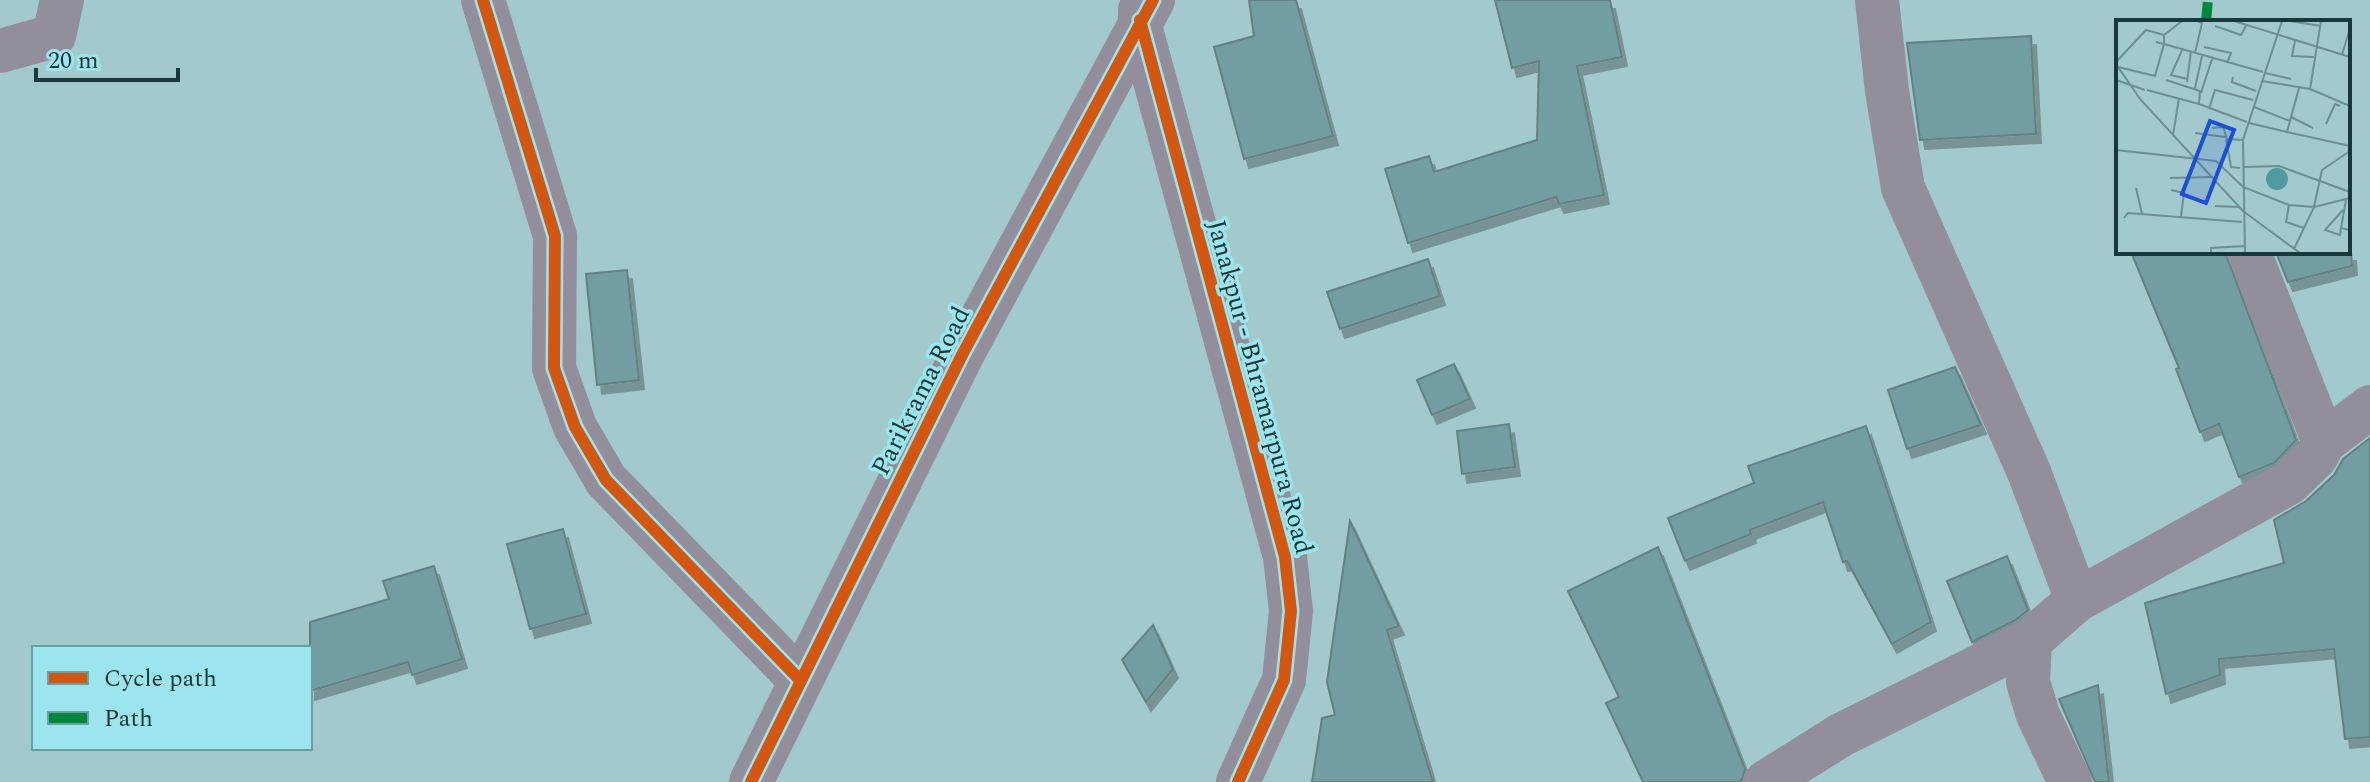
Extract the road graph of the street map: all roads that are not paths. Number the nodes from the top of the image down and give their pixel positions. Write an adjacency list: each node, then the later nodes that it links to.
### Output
1 (62, 0): 5 (street)
2 (483, 0): 11 (street)
3 (1877, 0): 9 (street)
4 (1144, 9): 11 (street, Parikrama Road); 13 (street, Janakpur - Bhramarpura Road)
5 (0, 51)
6 (2250, 254): 8 (street)
7 (2370, 407): 8 (street)
8 (2324, 442): 9 (street)
9 (2077, 600): 10 (street)
10 (2030, 641): 14 (street); 15 (street)
11 (801, 681): 12 (street, Parikrama Road)
12 (751, 782)
13 (1238, 782)
14 (1766, 782)
15 (2070, 782)

